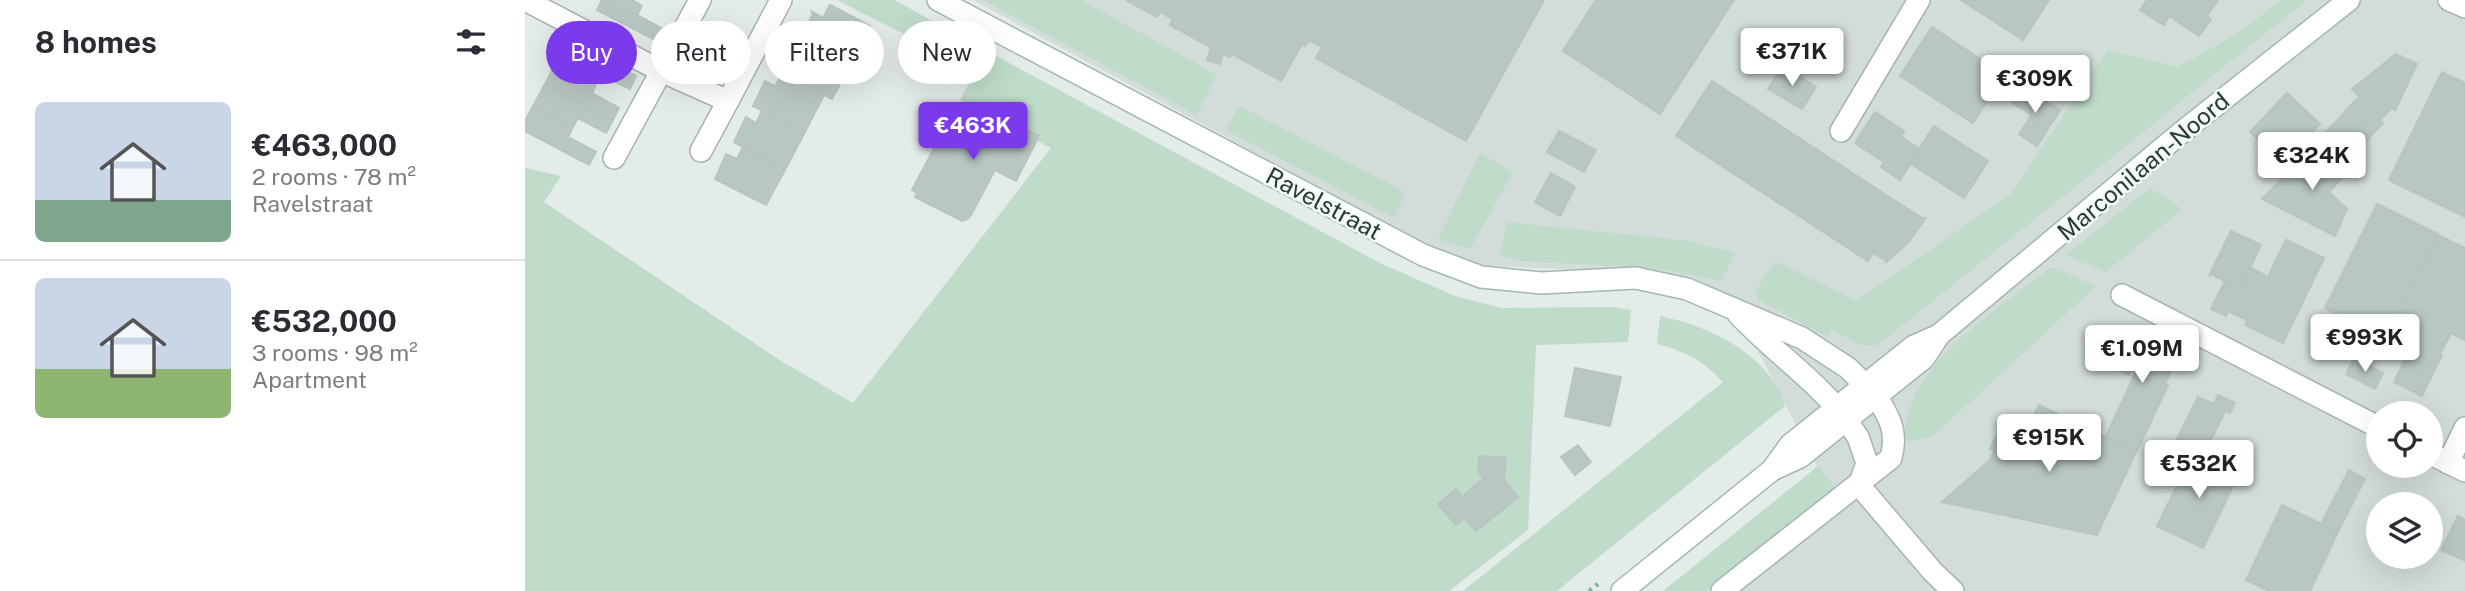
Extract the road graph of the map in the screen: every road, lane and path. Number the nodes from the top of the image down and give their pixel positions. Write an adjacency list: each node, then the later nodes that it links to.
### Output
1 (525, 0): 10 (street)
2 (700, 0): 9 (street)
3 (781, 0): 13 (street)
4 (938, 0): 18 (street, Ravelstraat)
5 (1919, 0): 14 (street)
6 (2349, 0): 19 (street, Marconilaan-Noord)
7 (2449, 0): 8 (street)
8 (2465, 8)
9 (689, 21)
10 (651, 66)
11 (656, 84): 16 (street)
12 (690, 84): 13 (street)
13 (728, 101): 15 (street)
14 (1841, 131)
15 (701, 151)
16 (614, 158)
17 (2122, 295): 21 (street)
18 (1737, 312): 19 (street, Ravelstraat); 20 (street, Ravelstraat)
19 (1871, 390): 20 (street, Marconilaan-Noord); 24 (street)
20 (1842, 414): 24 (street, Ravelstraat); 25 (street, Marconilaan-Noord)
21 (2366, 421)
22 (2465, 428): 23 (street)
23 (2448, 462)
24 (1859, 485): 26 (street); 27 (street)
25 (1622, 591)
26 (1722, 591)
27 (1953, 591)

